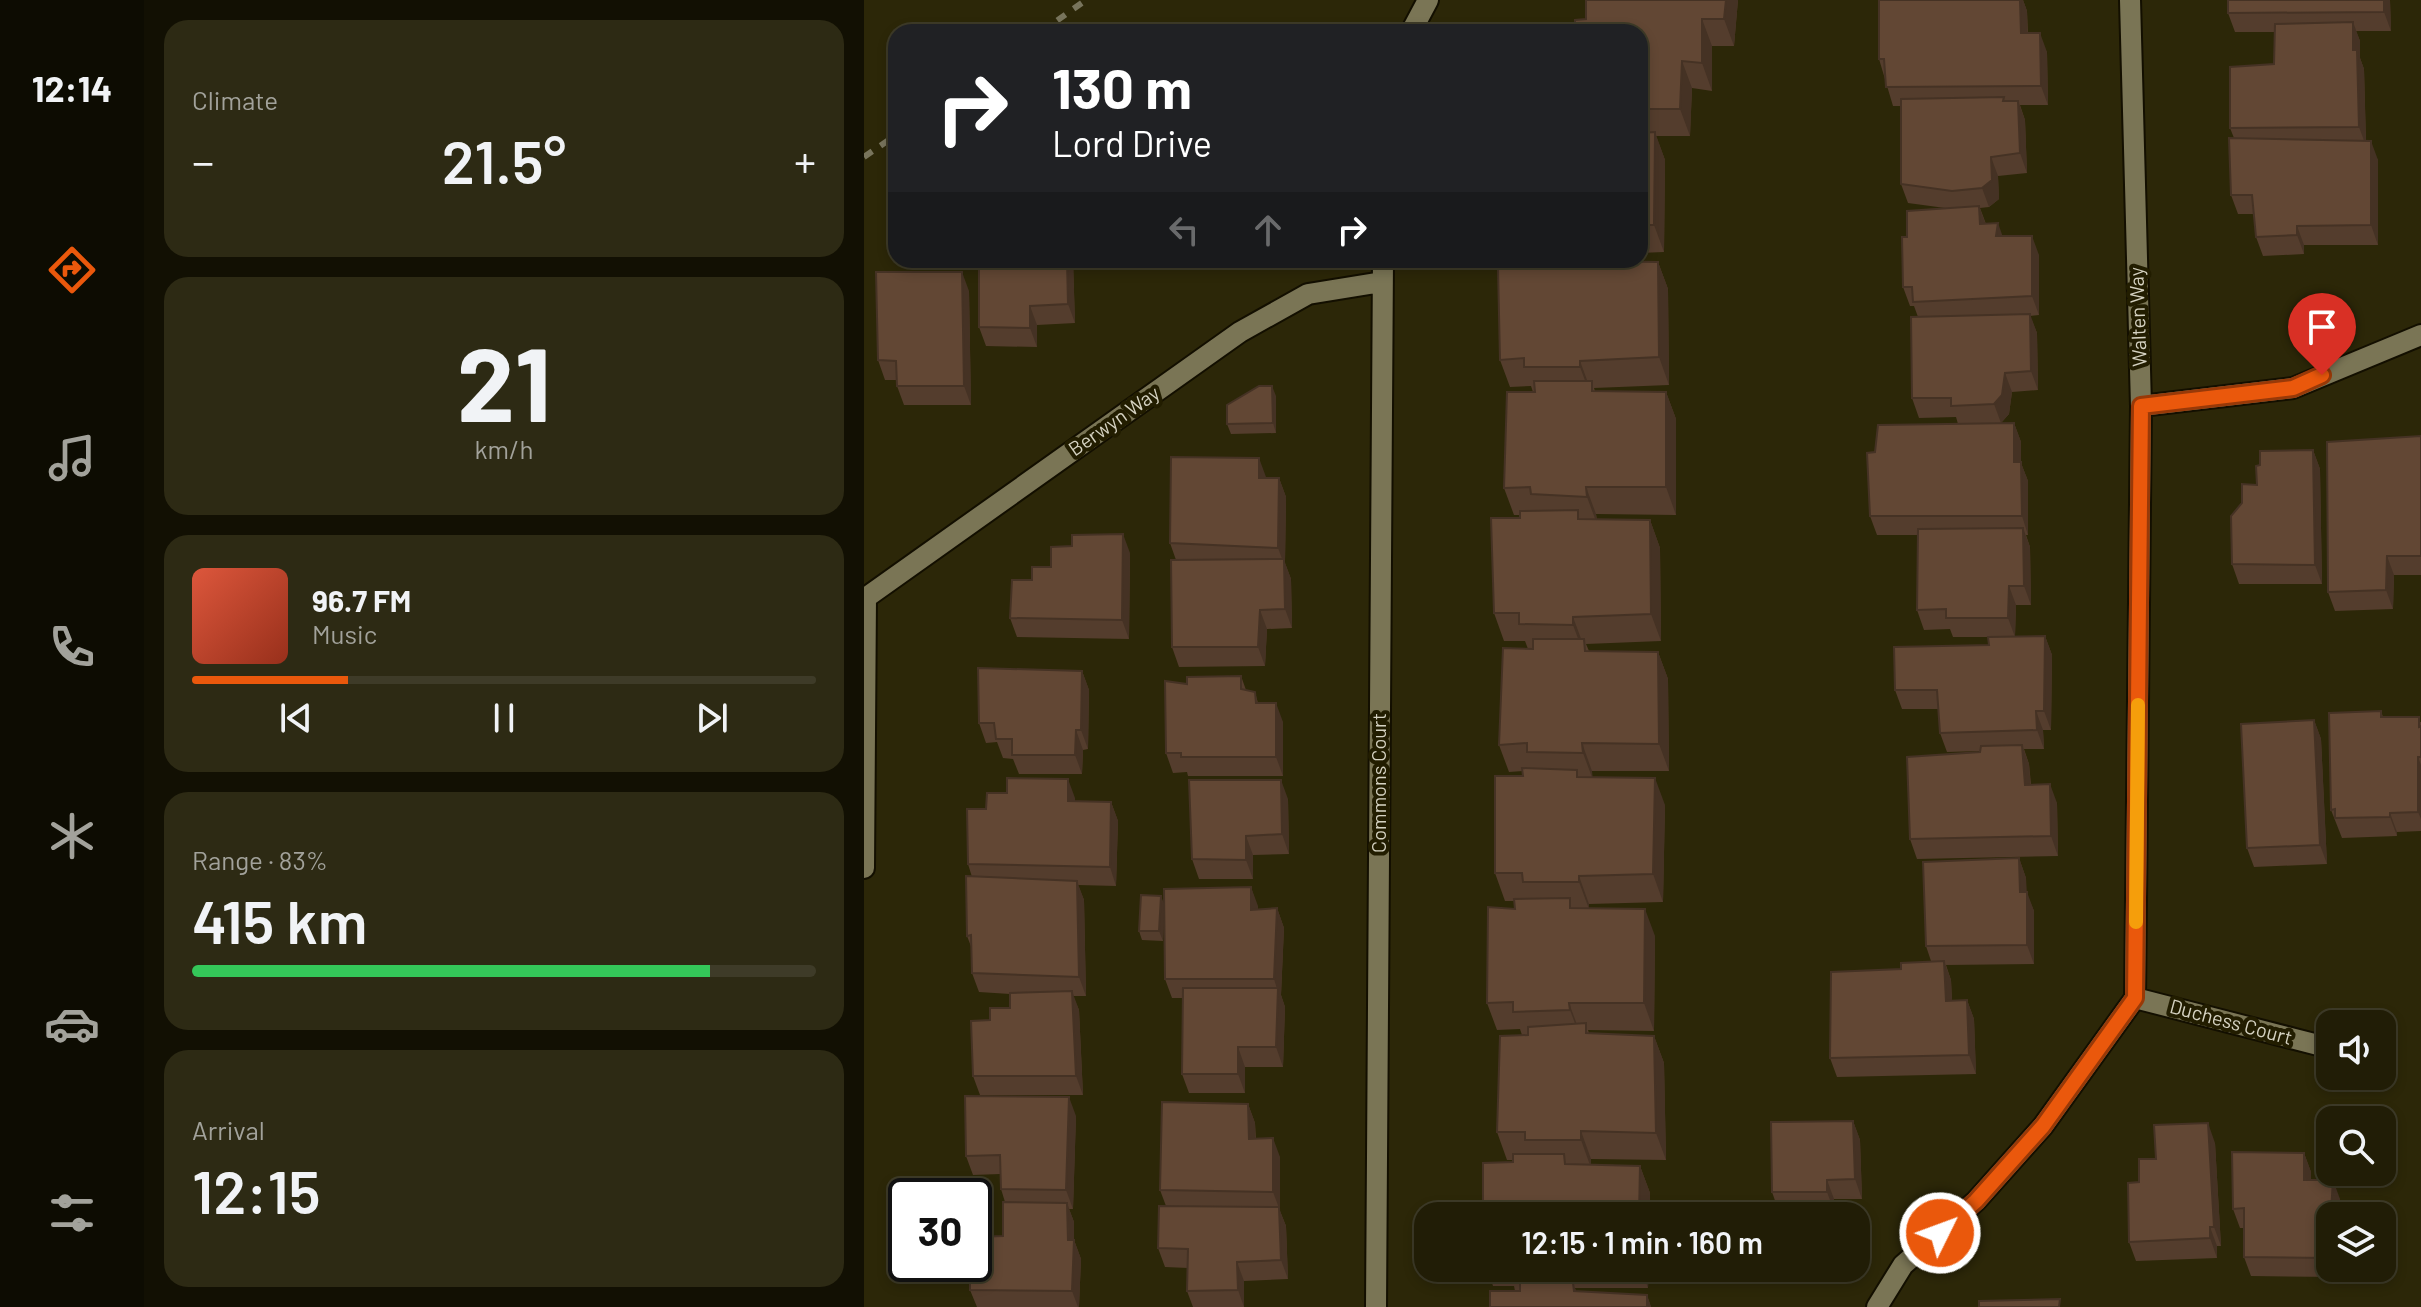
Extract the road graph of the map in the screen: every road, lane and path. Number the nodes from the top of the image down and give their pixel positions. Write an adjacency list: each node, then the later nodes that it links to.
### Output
1 (1428, 0): 3 (street)
2 (2130, 0): 7 (street, Walten Way)
3 (1415, 24)
4 (1383, 268): 5 (street, Commons Court)
5 (1382, 282): 8 (street, Berwyn Way); 12 (street, Commons Court)
6 (2421, 335): 7 (street)
7 (2141, 406): 10 (street, Walten Way)
8 (865, 598): 9 (street)
9 (864, 868)
10 (2135, 998): 11 (street, Duchess Court); 13 (street)
11 (2316, 1044)
12 (1376, 1307)
13 (1877, 1307)

